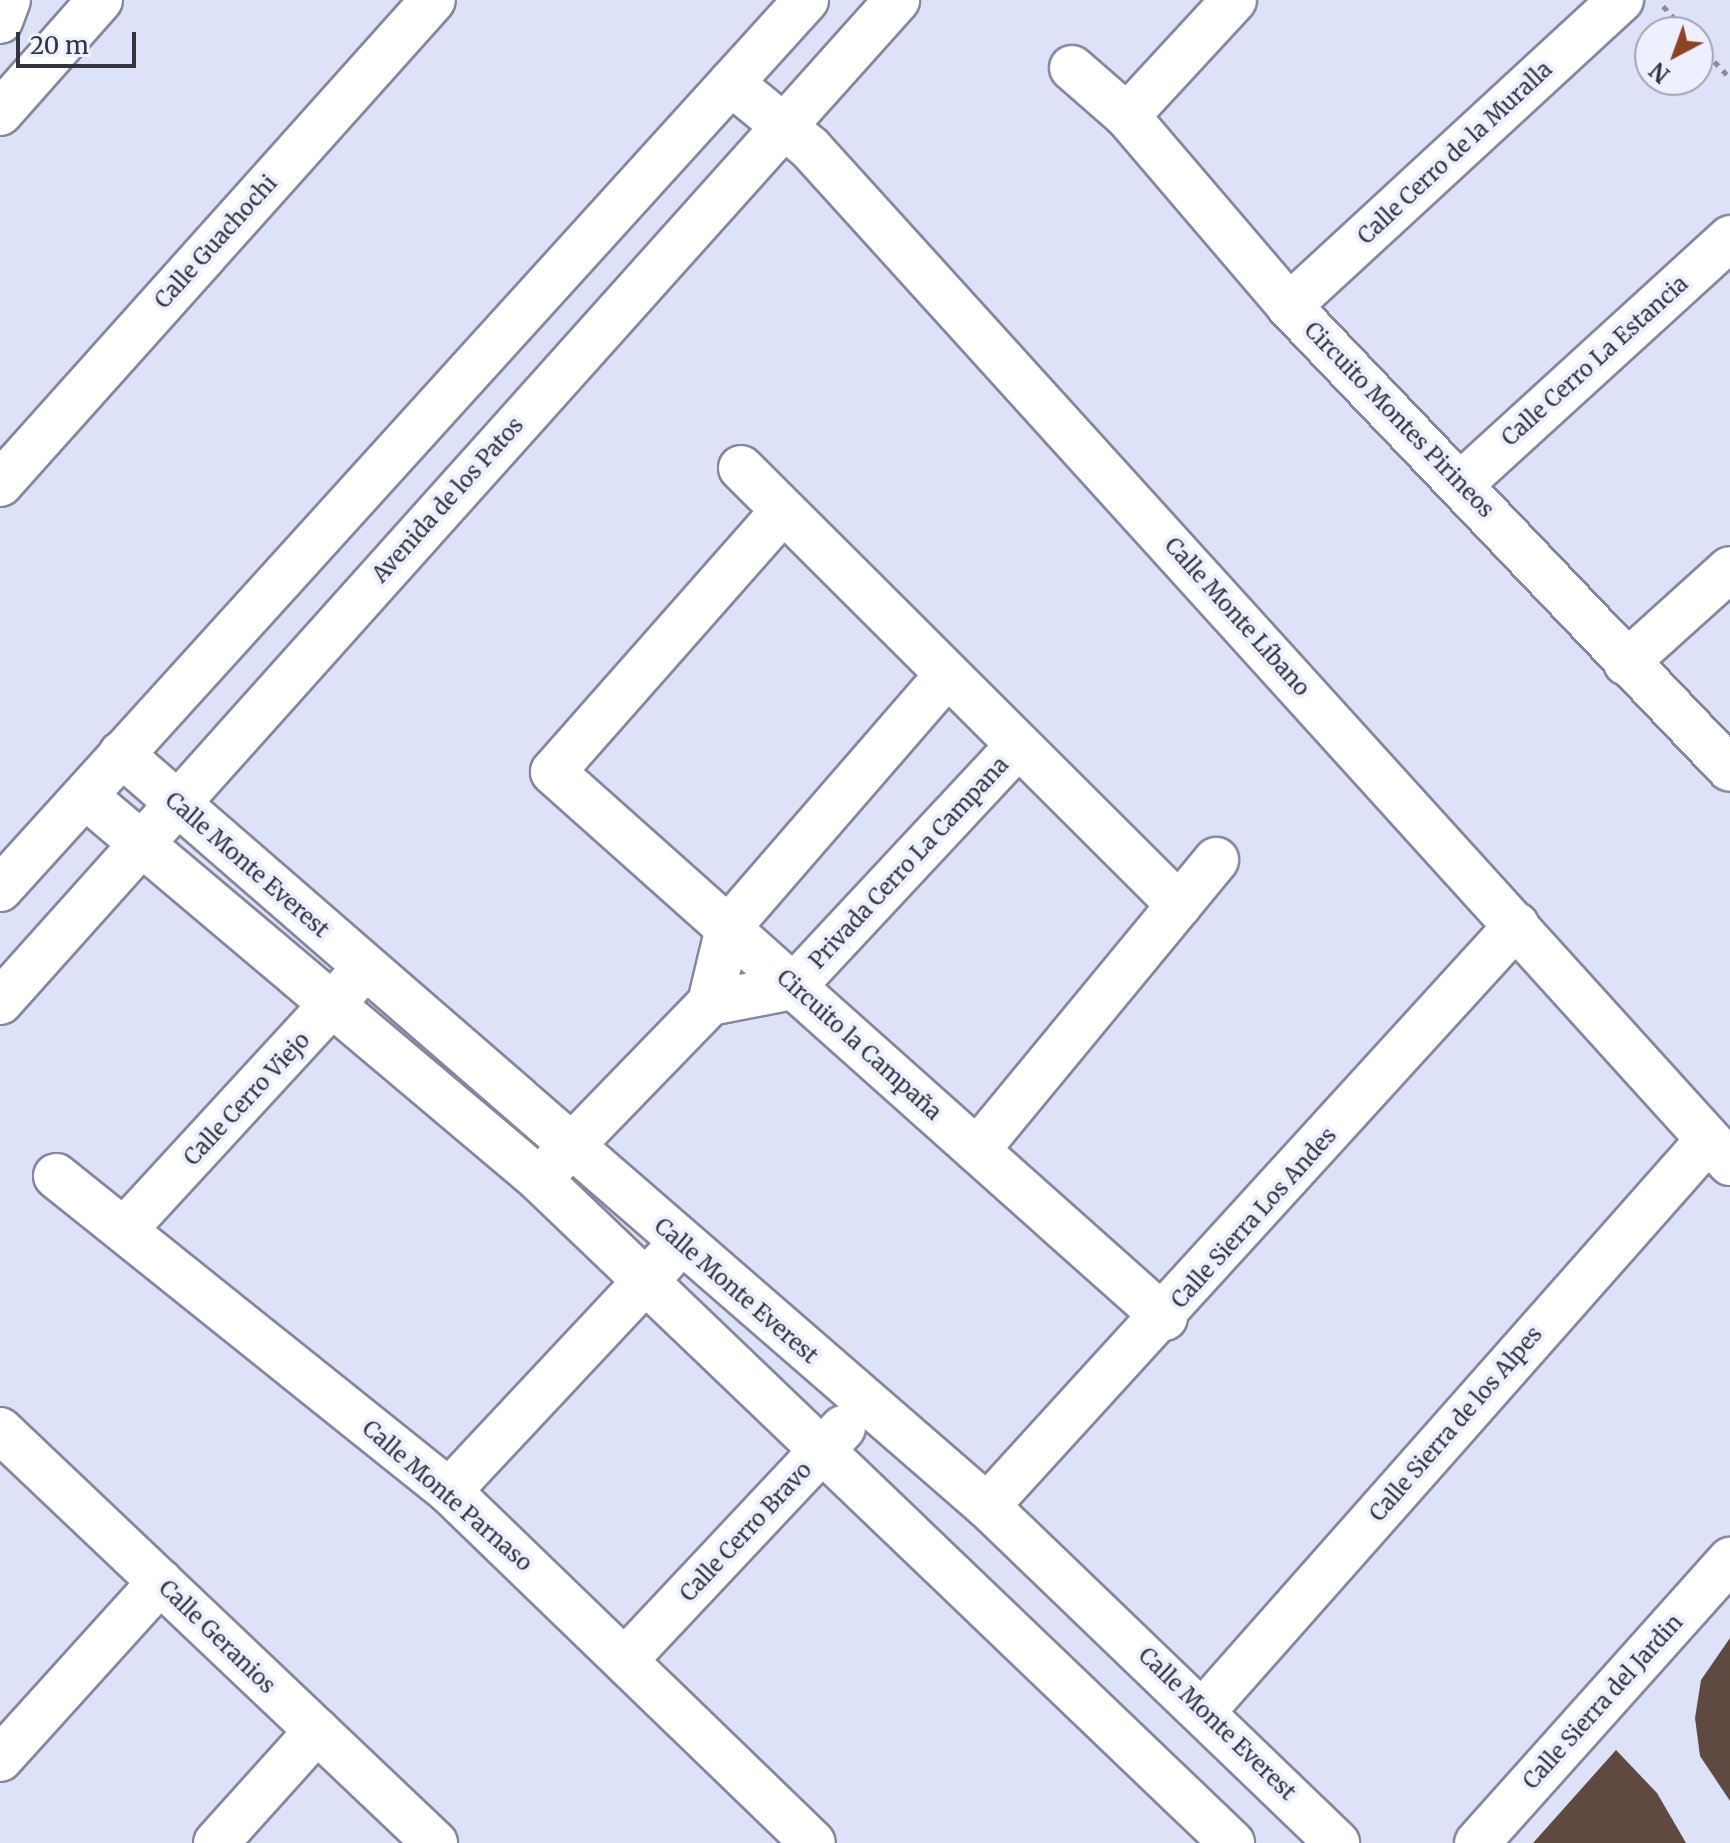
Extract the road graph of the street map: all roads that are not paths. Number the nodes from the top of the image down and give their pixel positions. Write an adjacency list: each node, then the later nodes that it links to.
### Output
1 (8, 0): 8 (street)
2 (100, 0): 11 (street)
3 (433, 0): 17 (street, Calle Guachochi)
4 (806, 0): 10 (street)
5 (897, 0): 13 (street, Avenida de los Patos)
6 (1234, 0): 12 (street)
7 (1621, 0): 15 (street, Calle Cerro de la Muralla)
8 (0, 21)
9 (1072, 68): 12 (street, Circuito Montes Pirineos)
10 (731, 83): 13 (street, Calle Monte Líbano); 24 (street)
11 (0, 113)
12 (1127, 116): 15 (street, Circuito Montes Pirineos)
13 (783, 126): 27 (street, Avenida de los Patos); 32 (street, Calle Monte Líbano)
14 (1730, 238): 18 (street, Calle Cerro La Estancia)
15 (1289, 306): 18 (street, Circuito Montes Pirineos)
16 (741, 468): 19 (street, Privada Cerro La Campana)
17 (0, 484)
18 (1461, 484): 21 (street, Circuito Montes Pirineos)
19 (782, 512): 22 (street, Privada Cerro La Campana); 33 (street, Circuito la Campaña)
20 (1730, 569): 21 (street)
21 (1626, 663): 25 (street, Circuito Montes Pirineos)
22 (946, 676): 23 (street, Privada Cerro La Campana); 33 (street)
23 (1017, 747): 31 (street, Privada Cerro La Campana); 35 (street, Privada Cerro La Campana)
24 (121, 754): 26 (street); 27 (street, Calle Monte Everest)
25 (1730, 769)
26 (85, 796): 28 (street); 30 (street)
27 (175, 804): 28 (street, Avenida de los Patos); 34 (street, Calle Monte Everest)
28 (142, 844): 36 (street, Avenida de los Patos); 37 (street)
29 (1216, 860): 31 (street)
30 (0, 889)
31 (1179, 905): 40 (street)
32 (1517, 925): 41 (street, Calle Monte Líbano); 47 (street, Calle Sierra Los Andes)
33 (728, 928): 35 (street, Circuito la Campaña); 38 (street)
34 (365, 967): 37 (street, Calle Cerro Viejo); 39 (street, Calle Monte Everest)
35 (793, 987): 38 (street, Privada Cerro La Campana); 40 (street, Circuito la Campaña)
36 (0, 1002)
37 (337, 1002): 43 (street); 44 (street, Calle Cerro Viejo)
38 (710, 1003): 39 (street)
39 (573, 1146): 43 (street); 45 (street, Calle Monte Everest)
40 (977, 1150): 47 (street, Circuito la Campaña)
41 (1719, 1152): 58 (street, Calle Sierra de los Alpes)
42 (56, 1176): 44 (street, Calle Monte Parnaso)
43 (539, 1179): 46 (street)
44 (126, 1228): 51 (street, Calle Monte Parnaso)
45 (680, 1243): 46 (street); 48 (street, Calle Monte Everest)
46 (647, 1281): 50 (street); 51 (street)
47 (1165, 1318): 52 (street, Calle Sierra Los Andes)
48 (865, 1404): 50 (street, Calle Cerro Bravo); 52 (street, Calle Monte Everest)
49 (0, 1430): 54 (street, Calle Geranios)
50 (824, 1448): 56 (street); 57 (street, Calle Cerro Bravo)
51 (449, 1491): 57 (street, Calle Monte Parnaso)
52 (987, 1506): 55 (street, Calle Monte Everest)
53 (1730, 1560): 66 (street, Calle Sierra del Jardin)
54 (160, 1582): 59 (street, Calle Geranios); 60 (street)
55 (1081, 1595): 56 (street); 58 (street, Calle Monte Everest)
56 (1035, 1647): 64 (street)
57 (626, 1659): 63 (street, Calle Monte Parnaso)
58 (1205, 1709): 65 (street, Calle Monte Everest)
59 (317, 1731): 61 (street); 62 (street, Calle Geranios)
60 (0, 1759)
61 (216, 1843)
62 (435, 1843)
63 (813, 1843)
64 (1232, 1843)
65 (1337, 1843)
66 (1477, 1843)

